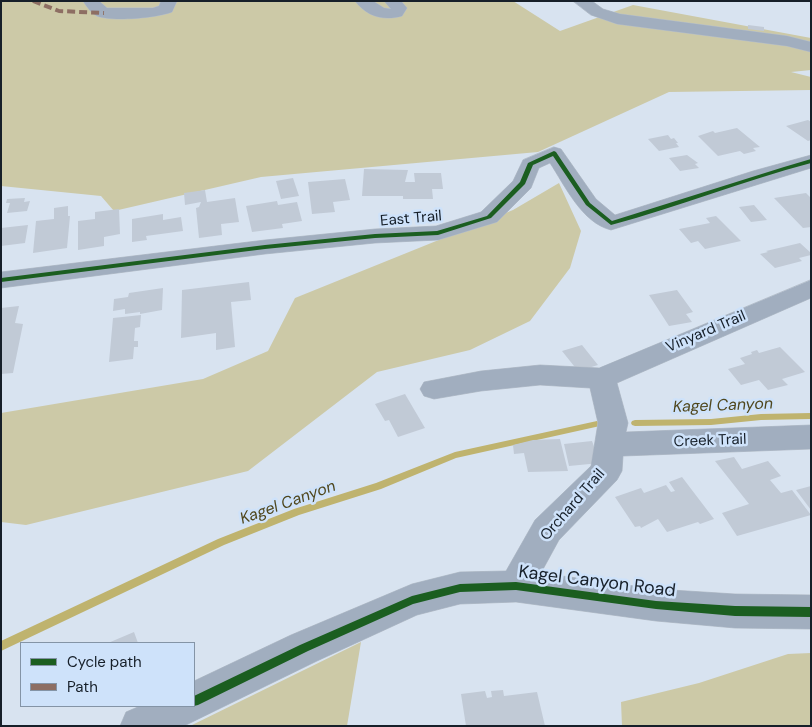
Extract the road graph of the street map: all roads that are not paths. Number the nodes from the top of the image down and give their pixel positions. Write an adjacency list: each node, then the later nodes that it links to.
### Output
1 (91, 1): 2 (street)
2 (169, 1)
3 (363, 1): 4 (street)
4 (392, 1)
5 (581, 1): 6 (street)
6 (811, 47)
7 (811, 161): 8 (street, East Trail)
8 (1, 280)
9 (811, 288): 10 (street, Vinyard Trail)
10 (602, 378): 11 (street); 13 (street, Orchard Trail)
11 (434, 389)
12 (811, 437): 13 (street, Creek Trail)
13 (610, 445): 14 (street, Orchard Trail)
14 (516, 586): 15 (street, Kagel Canyon Road); 16 (street, Kagel Canyon Road)
15 (811, 612)
16 (195, 701)
17 (181, 707): 18 (street)
18 (140, 726)

